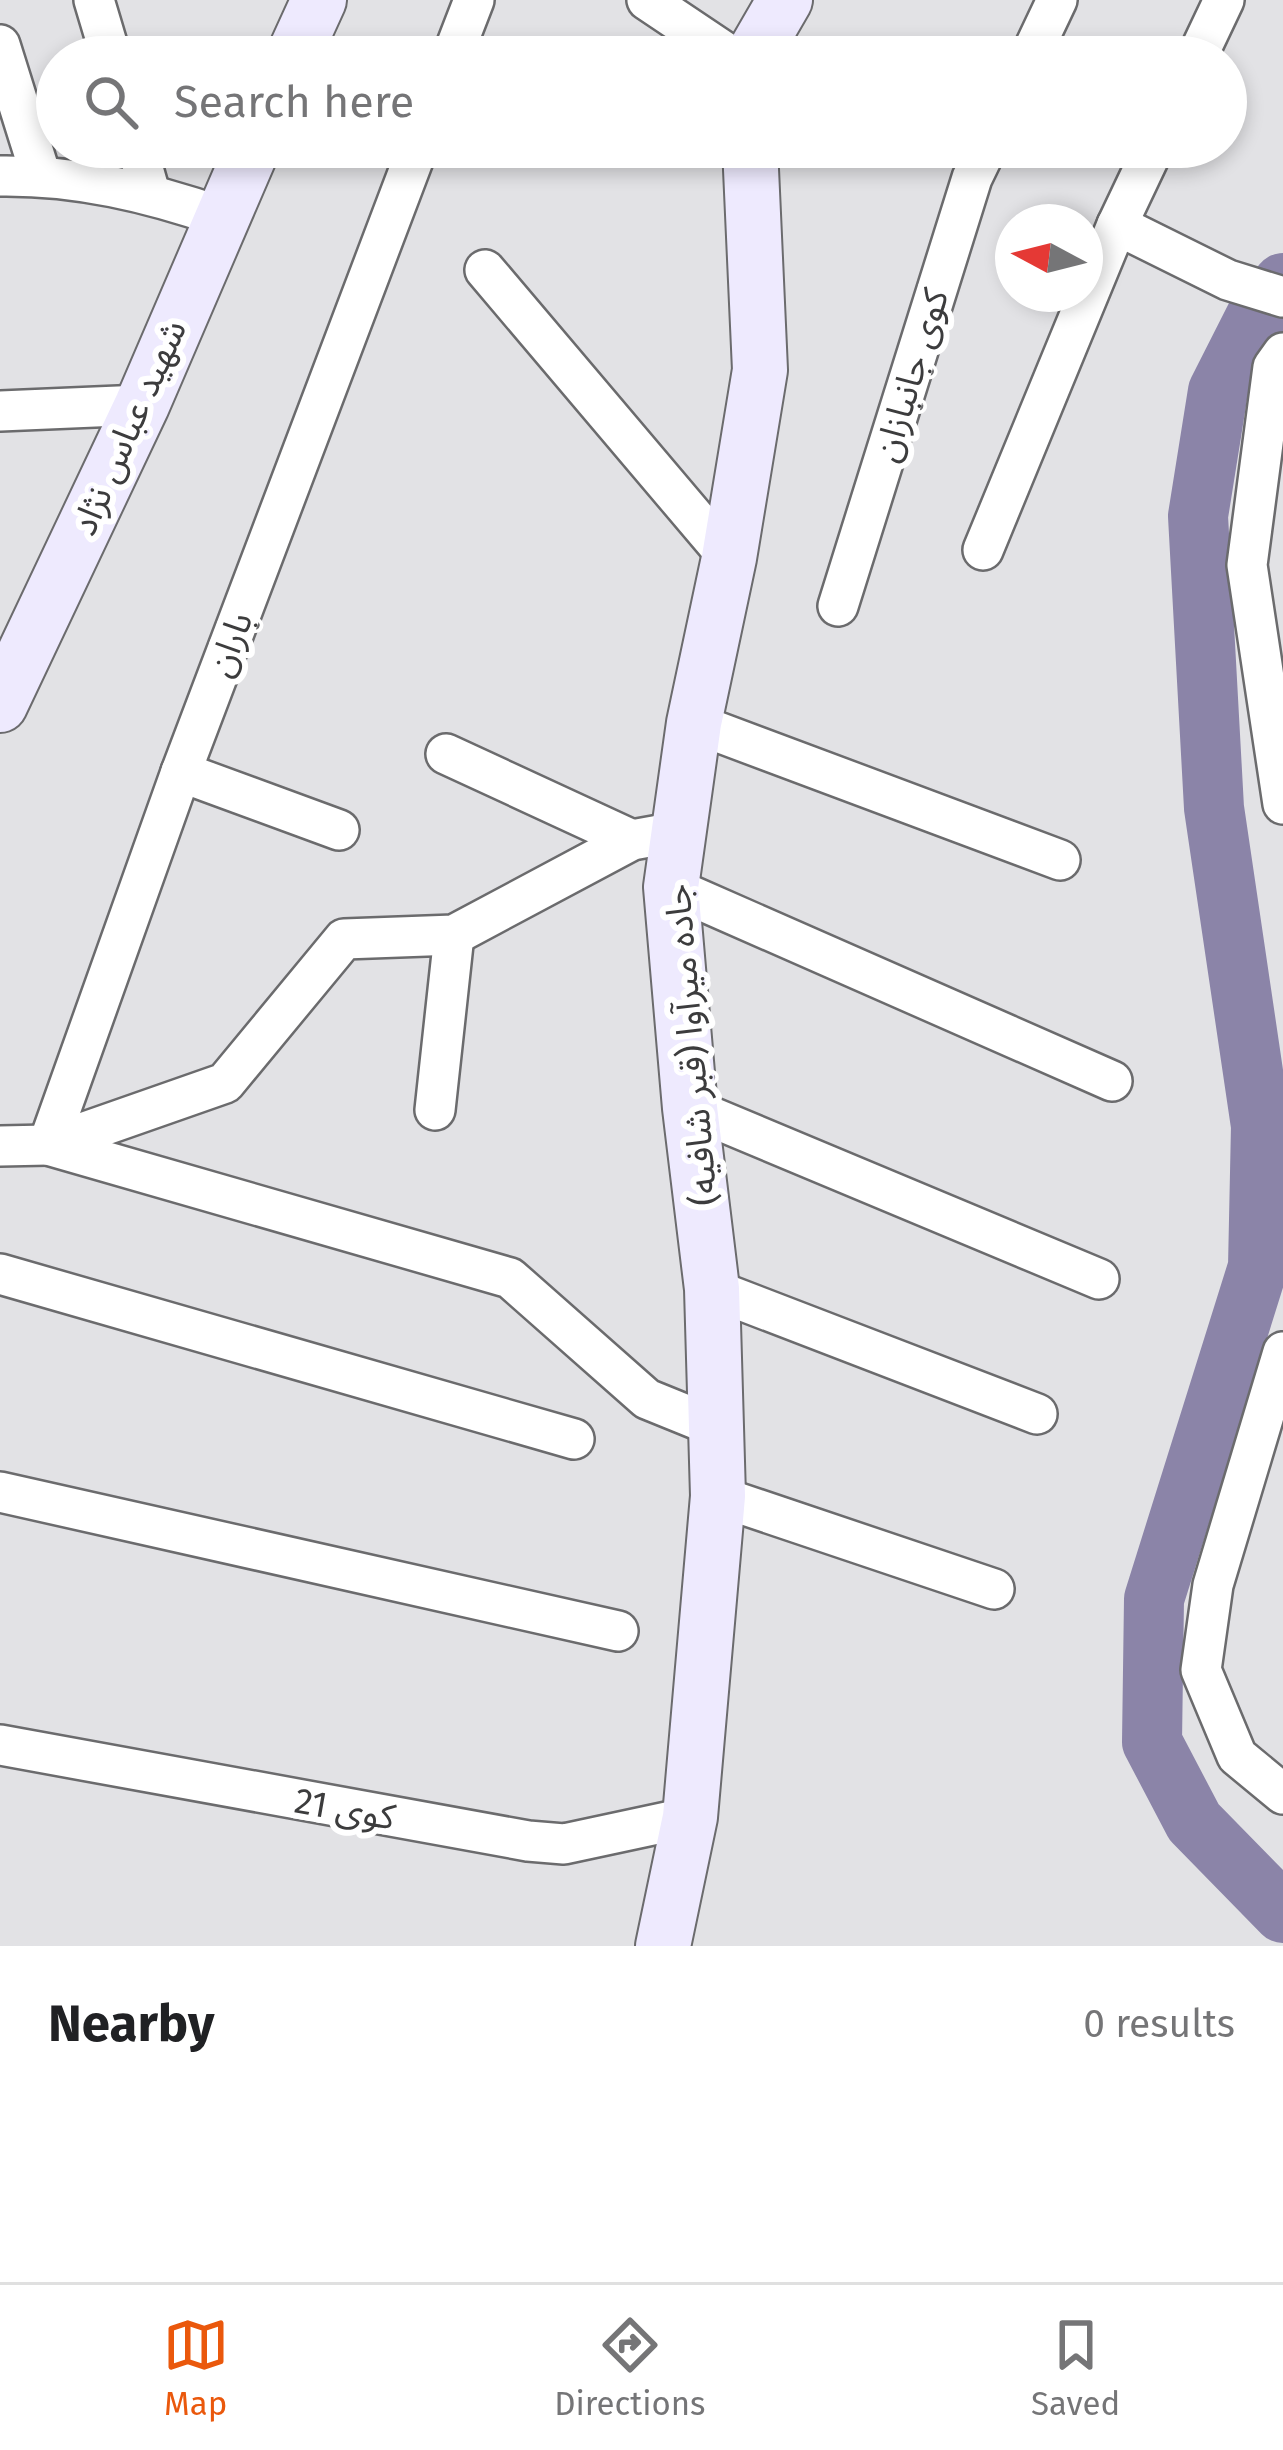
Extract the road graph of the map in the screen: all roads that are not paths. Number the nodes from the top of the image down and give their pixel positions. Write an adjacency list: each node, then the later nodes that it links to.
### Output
1 (94, 0): 8 (street)
2 (319, 0): 9 (street)
3 (473, 0): 10 (street)
4 (646, 0): 11 (street)
5 (785, 0): 12 (street)
6 (1057, 0): 13 (street)
7 (1224, 0): 14 (street)
8 (105, 36)
9 (303, 36)
10 (460, 36)
11 (700, 36)
12 (764, 36)
13 (1040, 36)
14 (1207, 36)
15 (0, 45): 16 (street)
16 (36, 160)
17 (38, 168): 25 (street)
18 (143, 168): 26 (street)
19 (243, 168): 27 (street, شهید عباس نژاد)
20 (410, 168): 41 (street, باران)
21 (751, 168): 35 (street, جاده میرآوا (قبر شافیه))
22 (977, 168): 37 (street, کوی جانبازان)
23 (1144, 168): 28 (street)
24 (0, 176): 25 (street)
25 (41, 176): 26 (street)
26 (150, 193): 27 (street)
27 (221, 217): 32 (street, شهید عباس نژاد)
28 (1117, 225): 30 (street); 34 (street)
29 (485, 270): 35 (street)
30 (1283, 297)
31 (1283, 353): 36 (street)
32 (142, 405): 33 (street); 38 (street, شهید عباس نژاد)
33 (0, 411)
34 (983, 550)
35 (730, 558): 39 (street, جاده میرآوا (قبر شافیه))
36 (1265, 566): 42 (street)
37 (838, 606)
38 (4, 684)
39 (694, 723): 44 (street, جاده میرآوا (قبر شافیه)); 45 (street)
40 (446, 754): 44 (street)
41 (181, 772): 43 (street); 52 (street, باران)
42 (1283, 803)
43 (339, 830)
44 (657, 836): 46 (street, جاده میرآوا (قبر شافیه)); 47 (street)
45 (1060, 860)
46 (671, 887): 48 (street); 49 (street, جاده میرآوا (قبر شافیه))
47 (454, 935): 50 (street); 52 (street)
48 (1112, 1082)
49 (690, 1108): 54 (street); 55 (street, جاده میرآوا (قبر شافیه))
50 (435, 1110)
51 (0, 1145): 52 (street)
52 (48, 1145): 58 (street)
53 (0, 1274): 59 (street)
54 (1099, 1279)
55 (712, 1289): 57 (street); 58 (street, جاده میرآوا (قبر شافیه))
56 (1283, 1352): 65 (street)
57 (1037, 1414)
58 (716, 1427): 61 (street, جاده میرآوا (قبر شافیه))
59 (574, 1439)
60 (0, 1492): 63 (street)
61 (718, 1496): 62 (street); 66 (street, جاده میرآوا (قبر شافیه))
62 (994, 1589)
63 (619, 1631)
64 (0, 1745): 66 (street, کوی 21)
65 (1283, 1794)
66 (690, 1817): 67 (street, جاده میرآوا (قبر شافیه))
67 (663, 1946)

